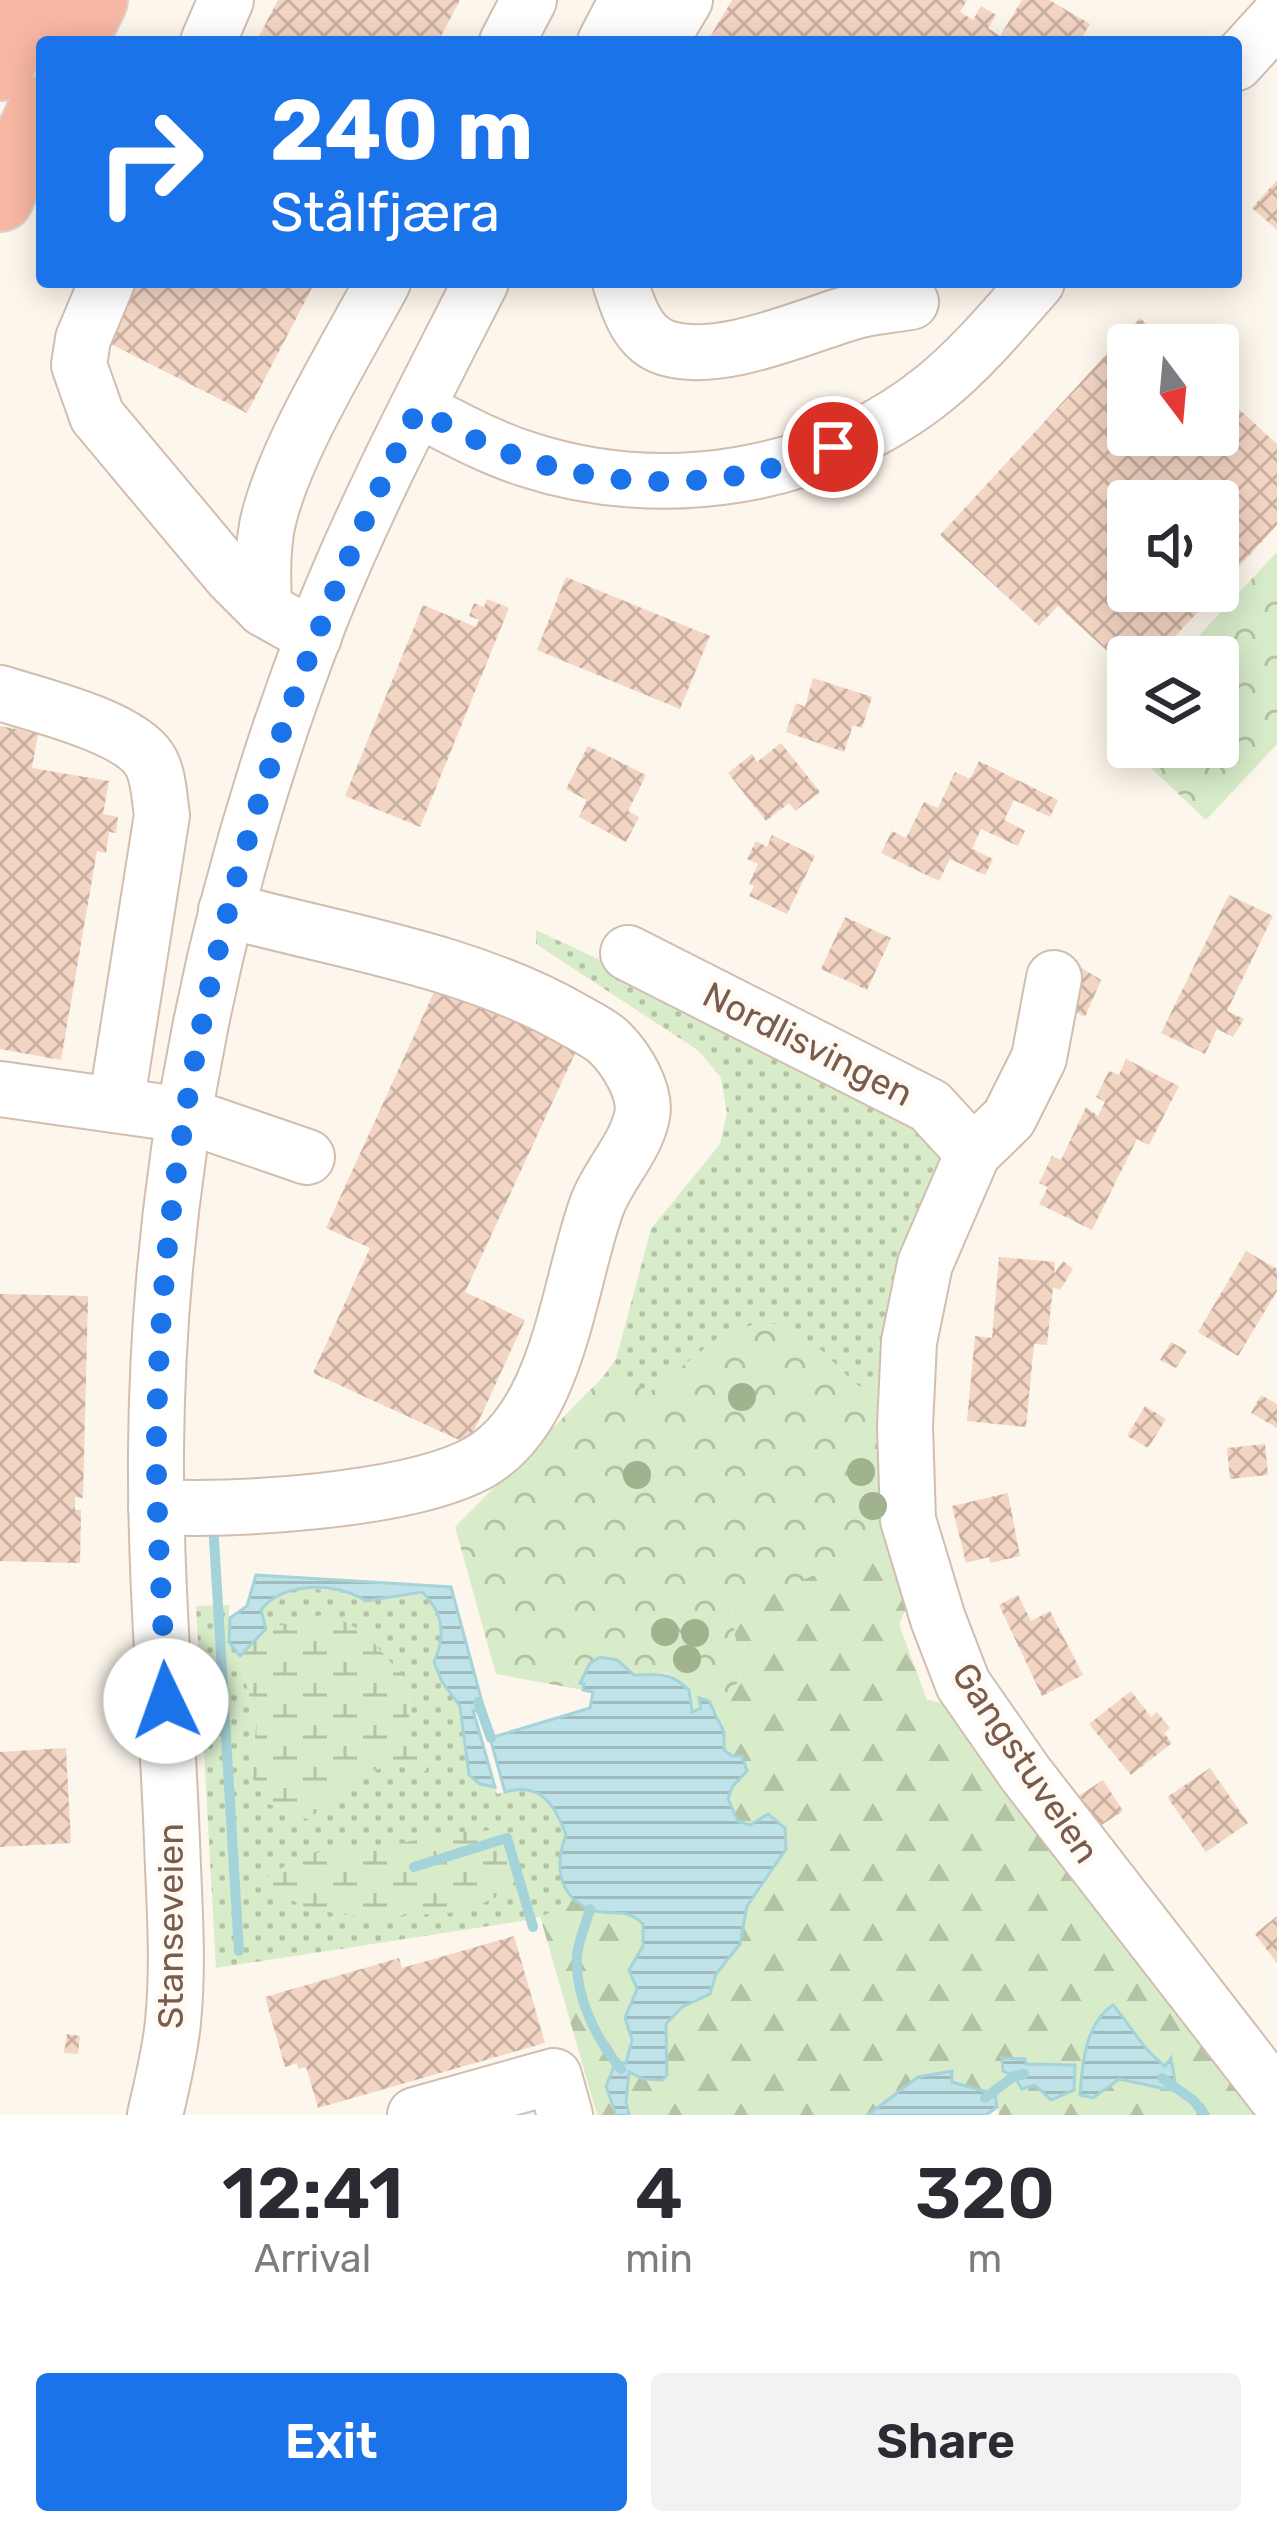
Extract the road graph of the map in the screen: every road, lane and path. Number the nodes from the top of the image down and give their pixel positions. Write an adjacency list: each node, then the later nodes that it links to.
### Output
1 (33, 0): 14 (highway)
2 (94, 0): 8 (highway)
3 (226, 0): 9 (street)
4 (529, 0): 10 (street)
5 (627, 0): 11 (street)
6 (685, 0): 12 (street)
7 (1277, 18): 13 (street)
8 (76, 36)
9 (211, 36)
10 (510, 36)
11 (608, 36)
12 (664, 36)
13 (1242, 56)
14 (0, 67)
15 (36, 122): 16 (highway)
16 (0, 198)
17 (104, 288): 25 (street)
18 (380, 288): 25 (street)
19 (478, 288): 24 (street, Stanseveien)
20 (622, 288): 22 (street)
21 (1031, 288): 23 (street)
22 (910, 292): 23 (street)
23 (935, 388): 24 (street)
24 (417, 410): 26 (street, Stanseveien)
25 (264, 609): 26 (street)
26 (314, 637): 29 (street, Stanseveien)
27 (0, 693): 28 (street)
28 (157, 854): 29 (street); 33 (street)
29 (231, 891): 34 (street, Stanseveien); 37 (street)
30 (628, 953): 35 (street, Nordlisvingen)
31 (1054, 978): 35 (street, Gangstuveien)
32 (0, 1089): 33 (street)
33 (116, 1105): 34 (street)
34 (184, 1115): 36 (street); 37 (street, Stanseveien)
35 (973, 1154): 38 (street, Gangstuveien)
36 (308, 1156)
37 (156, 1507): 39 (street, Stanseveien)
38 (1277, 2098)
39 (155, 2115)
40 (415, 2115): 41 (street)
41 (565, 2115)

